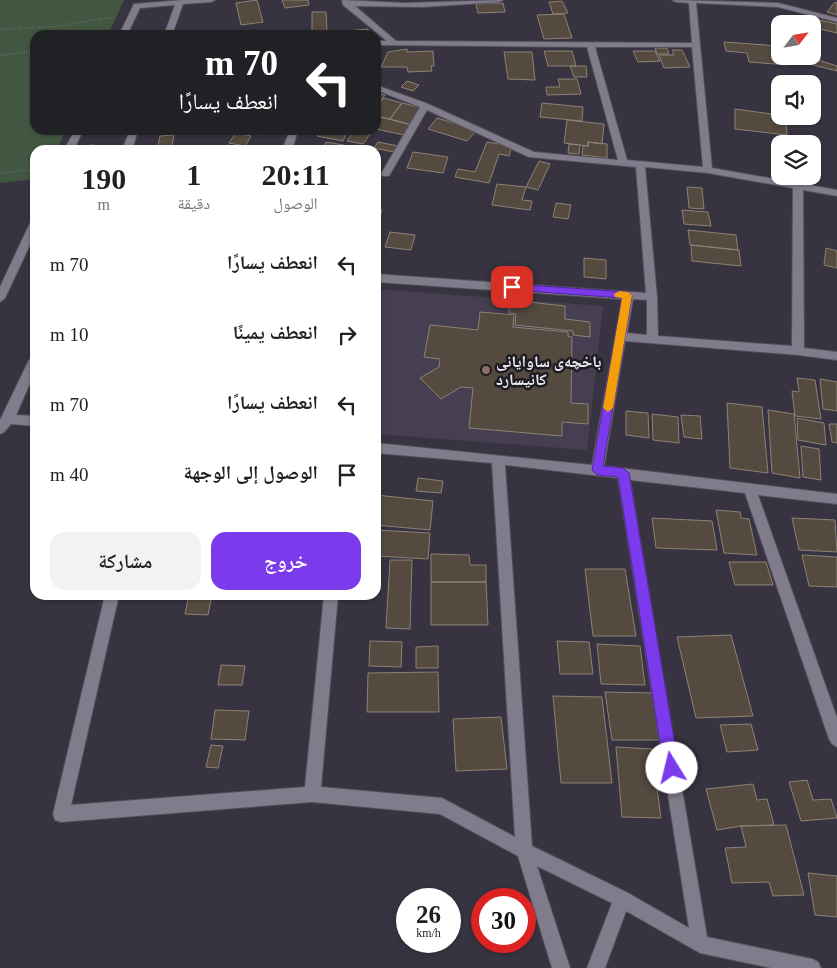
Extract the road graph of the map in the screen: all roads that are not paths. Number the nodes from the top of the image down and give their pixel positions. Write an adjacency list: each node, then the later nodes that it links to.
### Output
1 (211, 0): 7 (street)
2 (499, 0): 5 (street)
3 (676, 0): 4 (street)
4 (692, 0): 6 (street); 16 (street)
5 (345, 1): 11 (street)
6 (778, 2): 8 (street)
7 (180, 3): 9 (street); 10 (street)
8 (837, 20)
9 (125, 30)
10 (170, 30)
11 (374, 30)
12 (381, 36): 14 (street)
13 (381, 43): 14 (street)
14 (394, 43): 15 (street)
15 (590, 44): 16 (street); 19 (street)
16 (696, 45): 21 (street)
17 (381, 89): 18 (street)
18 (425, 106): 19 (street); 22 (street)
19 (623, 162): 20 (street)
20 (640, 164): 21 (street); 29 (street)
21 (708, 170): 23 (street)
22 (386, 174)
23 (771, 180)
24 (798, 185): 25 (street); 33 (street)
25 (837, 193)
26 (30, 234): 30 (street)
27 (381, 278): 28 (street)
28 (628, 295): 29 (street); 31 (street)
29 (652, 297): 32 (street)
30 (0, 298)
31 (620, 337): 32 (street); 41 (street)
32 (653, 341): 33 (street)
33 (798, 351): 34 (street)
34 (837, 356)
35 (30, 371): 36 (street)
36 (8, 419): 37 (street); 38 (street)
37 (30, 421)
38 (0, 429)
39 (381, 448): 40 (street)
40 (498, 459): 41 (street); 49 (street)
41 (597, 470): 42 (street)
42 (623, 473): 43 (street); 51 (street)
43 (750, 489): 44 (street); 47 (street)
44 (837, 499)
45 (111, 600): 48 (street)
46 (331, 600): 48 (street)
47 (837, 738)
48 (312, 794): 49 (street)
49 (524, 851): 50 (street); 52 (street)
50 (622, 899): 51 (street); 53 (street)
51 (700, 944): 54 (street)
52 (561, 968)
53 (596, 968)
54 (812, 968)

